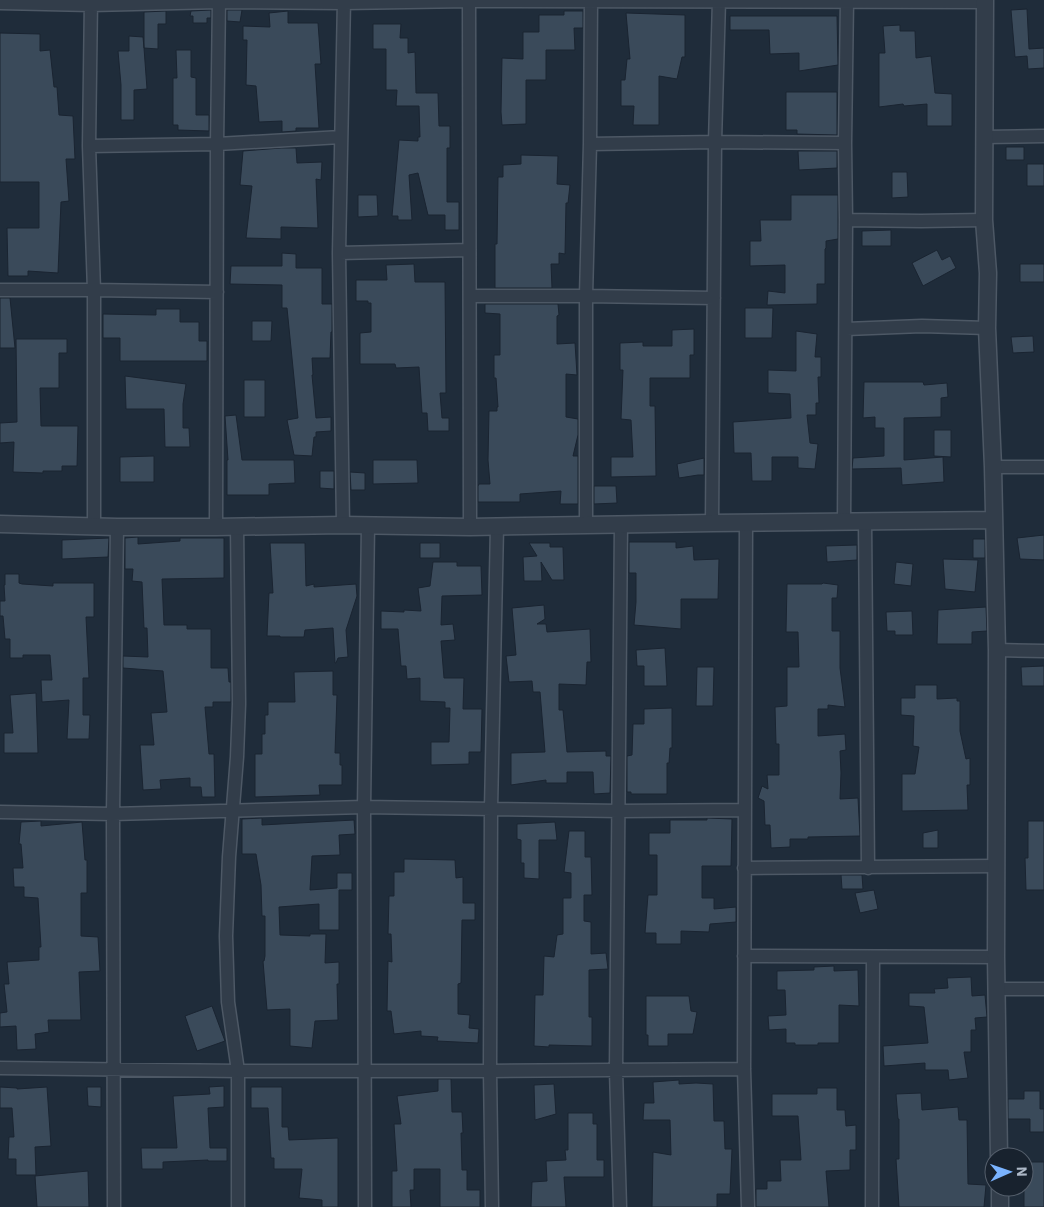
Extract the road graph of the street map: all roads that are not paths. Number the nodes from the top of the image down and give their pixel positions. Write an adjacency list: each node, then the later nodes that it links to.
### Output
1 (469, 0): 3 (street); 9 (street); 20 (street)
2 (219, 1): 8 (street); 9 (street); 15 (street)
3 (591, 1): 4 (street); 16 (street)
4 (720, 1): 5 (street); 13 (street)
5 (847, 1): 6 (street); 14 (street)
6 (985, 1): 12 (street)
7 (0, 2): 8 (street)
8 (91, 2): 17 (street)
9 (344, 2): 11 (street)
10 (1044, 136): 12 (street)
11 (341, 137): 15 (street); 21 (street)
12 (984, 137): 19 (street)
13 (715, 142): 14 (street); 16 (street); 27 (street)
14 (845, 143): 18 (street)
15 (217, 144): 17 (street); 24 (street)
16 (590, 144): 26 (street)
17 (89, 146): 23 (street)
18 (846, 220): 19 (street); 28 (street)
19 (984, 220): 29 (street)
20 (469, 250): 21 (street); 25 (street)
21 (339, 253): 39 (street)
22 (0, 290): 23 (street)
23 (94, 290): 24 (street); 42 (street)
24 (217, 292): 45 (street)
25 (470, 296): 26 (street); 46 (street)
26 (586, 296): 27 (street); 41 (street)
27 (714, 298): 36 (street)
28 (846, 328): 29 (street); 35 (street)
29 (987, 328): 30 (street)
30 (993, 467): 31 (street); 32 (street)
31 (1044, 467)
32 (993, 520): 33 (street); 48 (street)
33 (865, 521): 35 (street); 59 (street)
34 (746, 522): 35 (street); 36 (street); 53 (street)
35 (844, 522)
36 (712, 523): 38 (street)
37 (0, 524): 42 (street)
38 (620, 524): 41 (street); 54 (street)
39 (343, 525): 40 (street); 43 (street)
40 (368, 525): 46 (street); 50 (street)
41 (586, 525): 47 (street)
42 (94, 526): 44 (street)
43 (236, 526): 45 (street); 52 (street)
44 (117, 527): 45 (street); 56 (street)
45 (216, 527)
46 (470, 527): 47 (street)
47 (497, 527): 51 (street)
48 (997, 650): 49 (street); 57 (street)
49 (1044, 651)
50 (364, 807): 51 (street); 52 (street); 70 (street)
51 (491, 809): 54 (street); 71 (street)
52 (233, 810): 56 (street); 69 (street)
53 (745, 810): 54 (street); 58 (street)
54 (619, 811): 68 (street)
55 (0, 812): 56 (street)
56 (114, 814): 66 (street)
57 (997, 866): 59 (street); 62 (street)
58 (744, 868): 59 (street); 60 (street)
59 (868, 868)
60 (744, 956): 61 (street); 67 (street)
61 (873, 956): 62 (street); 79 (street)
62 (996, 957): 63 (street)
63 (997, 989): 64 (street); 72 (street)
64 (1044, 989)
65 (0, 1068): 66 (street)
66 (114, 1069): 69 (street); 73 (street)
67 (744, 1069): 68 (street); 78 (street)
68 (616, 1070): 71 (street); 77 (street)
69 (238, 1071): 70 (street); 74 (street)
70 (364, 1071): 71 (street); 75 (street)
71 (490, 1071): 76 (street)
72 (999, 1147)
73 (114, 1207)
74 (238, 1207)
75 (365, 1207)
76 (492, 1207)
77 (620, 1207)
78 (748, 1207)
79 (872, 1207)

